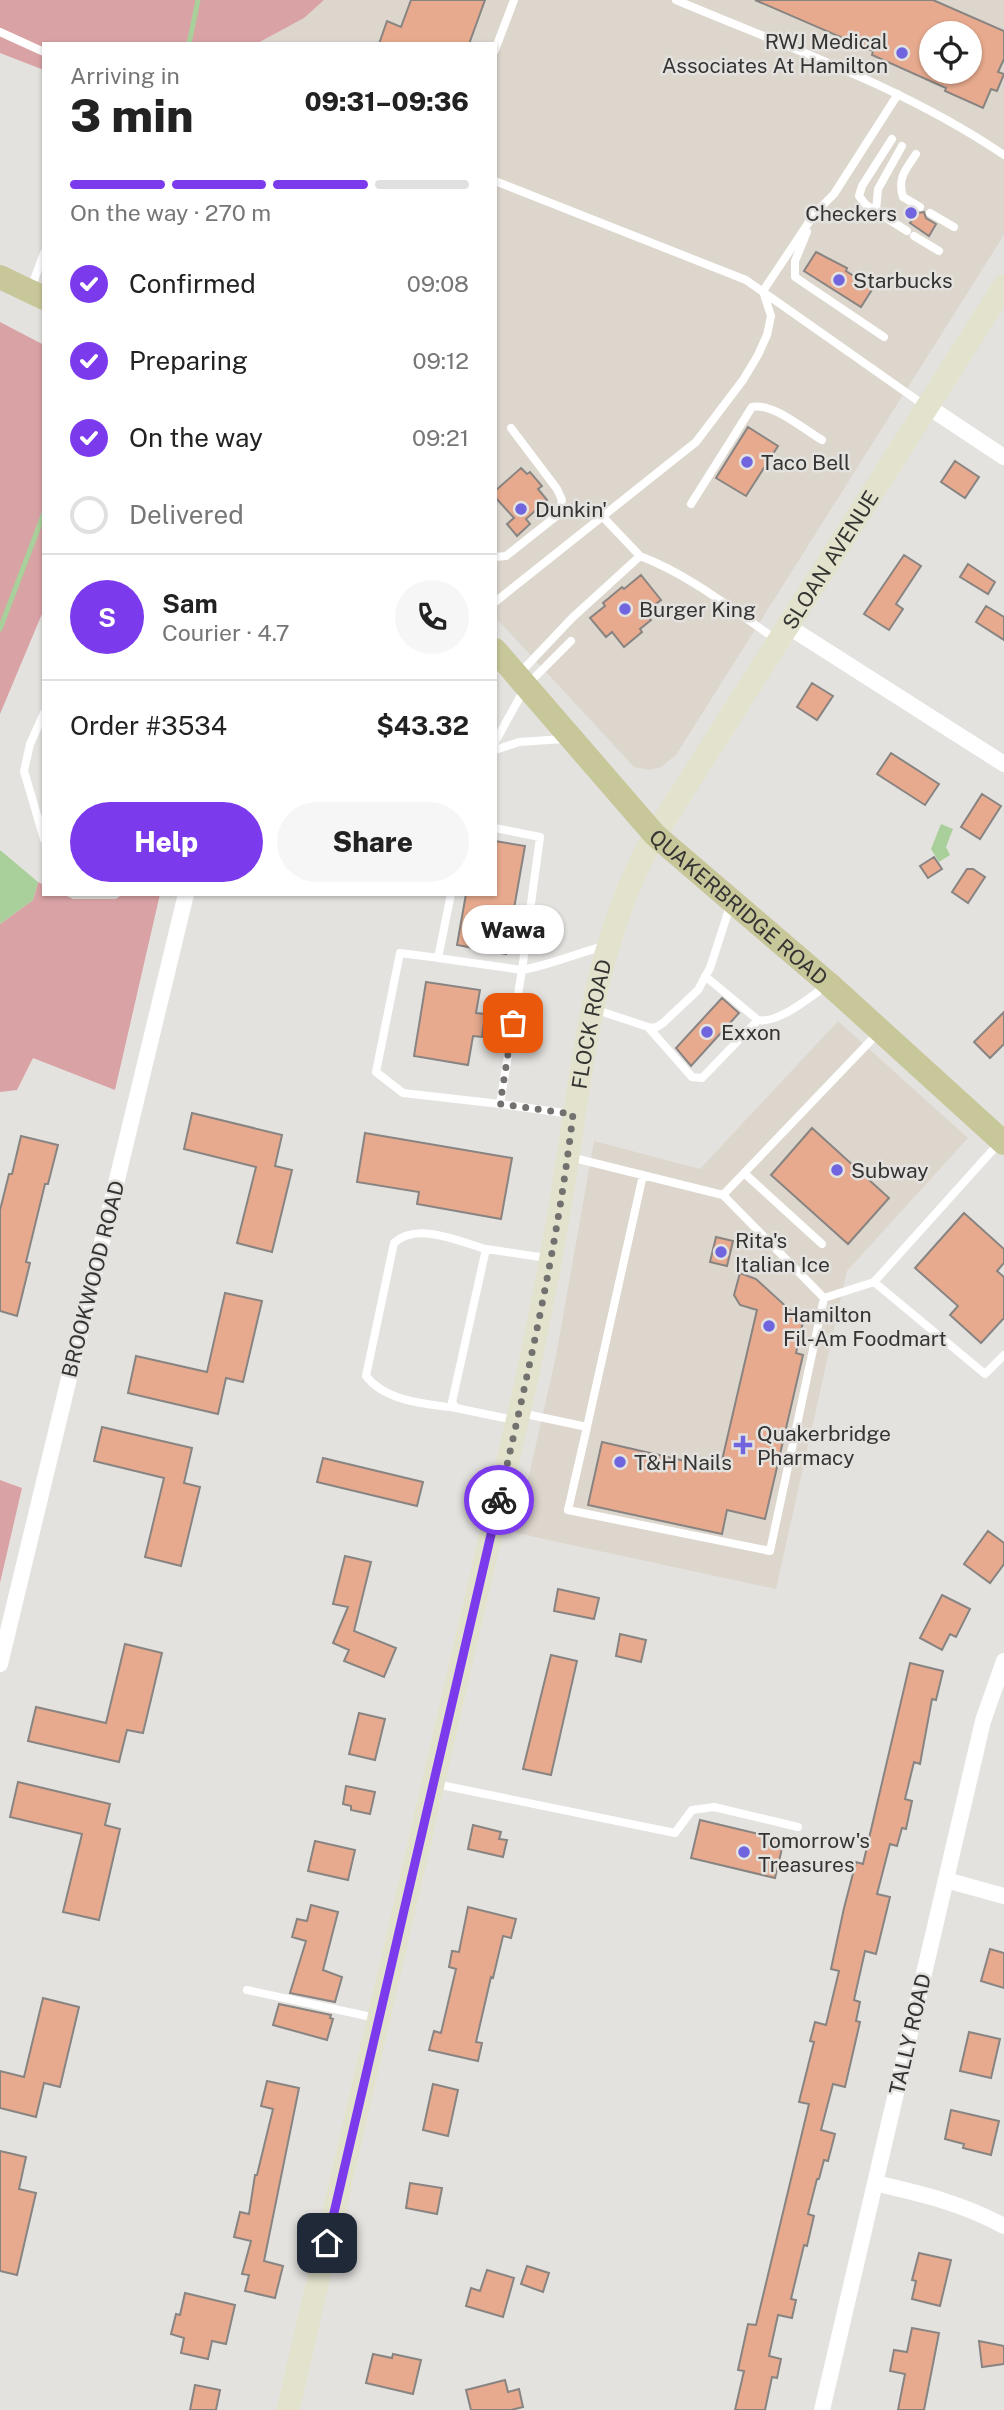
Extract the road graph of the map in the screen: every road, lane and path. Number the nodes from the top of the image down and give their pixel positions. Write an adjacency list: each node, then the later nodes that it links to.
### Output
1 (514, 0): 4 (lane)
2 (676, 0): 6 (lane)
3 (0, 32): 5 (lane)
4 (497, 45)
5 (42, 51)
6 (898, 94): 10 (lane); 14 (lane)
7 (892, 139): 13 (lane)
8 (902, 146): 13 (lane)
9 (916, 154): 12 (lane)
10 (1004, 155)
11 (497, 182): 21 (lane)
12 (920, 207)
13 (876, 211): 17 (lane)
14 (815, 213): 21 (lane); 23 (lane)
15 (930, 213): 16 (lane)
16 (954, 227)
17 (939, 251)
18 (42, 265): 22 (lane)
19 (0, 277): 22 (main road)
20 (1004, 286): 24 (main road, SLOAN AVENUE)
21 (763, 291): 24 (lane); 29 (lane)
22 (37, 295)
23 (884, 337)
24 (927, 407): 27 (street); 33 (main road, SLOAN AVENUE)
25 (511, 428): 31 (lane)
26 (822, 440): 28 (lane)
27 (1004, 457)
28 (691, 504)
29 (602, 516): 30 (lane); 32 (lane)
30 (640, 556): 33 (lane); 36 (lane)
31 (497, 557)
32 (497, 600)
33 (784, 634): 41 (street); 44 (main road, SLOAN AVENUE)
34 (571, 641): 36 (lane)
35 (497, 652): 36 (main road, QUAKERBRIDGE ROAD)
36 (521, 681): 38 (lane); 39 (main road, QUAKERBRIDGE ROAD)
37 (42, 717): 43 (lane)
38 (497, 737)
39 (571, 738): 40 (lane); 44 (main road, QUAKERBRIDGE ROAD)
40 (497, 749)
41 (1004, 764)
42 (497, 828): 50 (lane)
43 (42, 832)
44 (655, 835): 47 (main road, QUAKERBRIDGE ROAD); 48 (main road, FLOCK ROAD)
45 (186, 896): 74 (street, BROOKWOOD ROAD)
46 (451, 896): 49 (lane)
47 (732, 901): 51 (lane); 52 (main road, QUAKERBRIDGE ROAD)
48 (609, 945): 50 (lane); 53 (main road, FLOCK ROAD)
49 (439, 958): 50 (lane); 57 (lane)
50 (522, 970): 57 (lane)
51 (705, 975): 54 (lane); 55 (lane)
52 (829, 984): 54 (lane); 56 (main road, QUAKERBRIDGE ROAD)
53 (591, 1008): 55 (lane); 58 (main road, FLOCK ROAD)
54 (758, 1020): 55 (lane)
55 (648, 1027)
56 (880, 1031): 59 (main road, QUAKERBRIDGE ROAD); 61 (lane)
57 (500, 1104): 58 (lane)
58 (573, 1114): 60 (main road, FLOCK ROAD)
59 (1003, 1142): 67 (lane)
60 (568, 1156): 62 (lane); 66 (main road, FLOCK ROAD)
61 (744, 1172): 63 (lane); 64 (lane)
62 (643, 1175): 63 (lane); 72 (lane)
63 (723, 1195): 68 (lane)
64 (822, 1244)
65 (486, 1249): 66 (lane); 70 (lane); 70 (lane)
66 (550, 1258): 71 (main road, FLOCK ROAD)
67 (874, 1282): 68 (lane); 69 (lane)
68 (824, 1298): 72 (lane)
69 (1004, 1354)
70 (456, 1408): 71 (lane)
71 (518, 1417): 72 (lane); 75 (main road, FLOCK ROAD)
72 (587, 1427)
73 (1004, 1661): 77 (street, TALLY ROAD)
74 (0, 1664)
75 (433, 1783): 76 (lane); 80 (main road, FLOCK ROAD)
76 (798, 1827)
77 (946, 1880): 78 (street); 81 (street, TALLY ROAD)
78 (1004, 1896)
79 (247, 1990): 80 (lane)
80 (379, 2018): 83 (main road, FLOCK ROAD)
81 (875, 2183): 82 (street); 84 (street, TALLY ROAD)
82 (1004, 2226)
83 (288, 2410)
84 (822, 2410)

